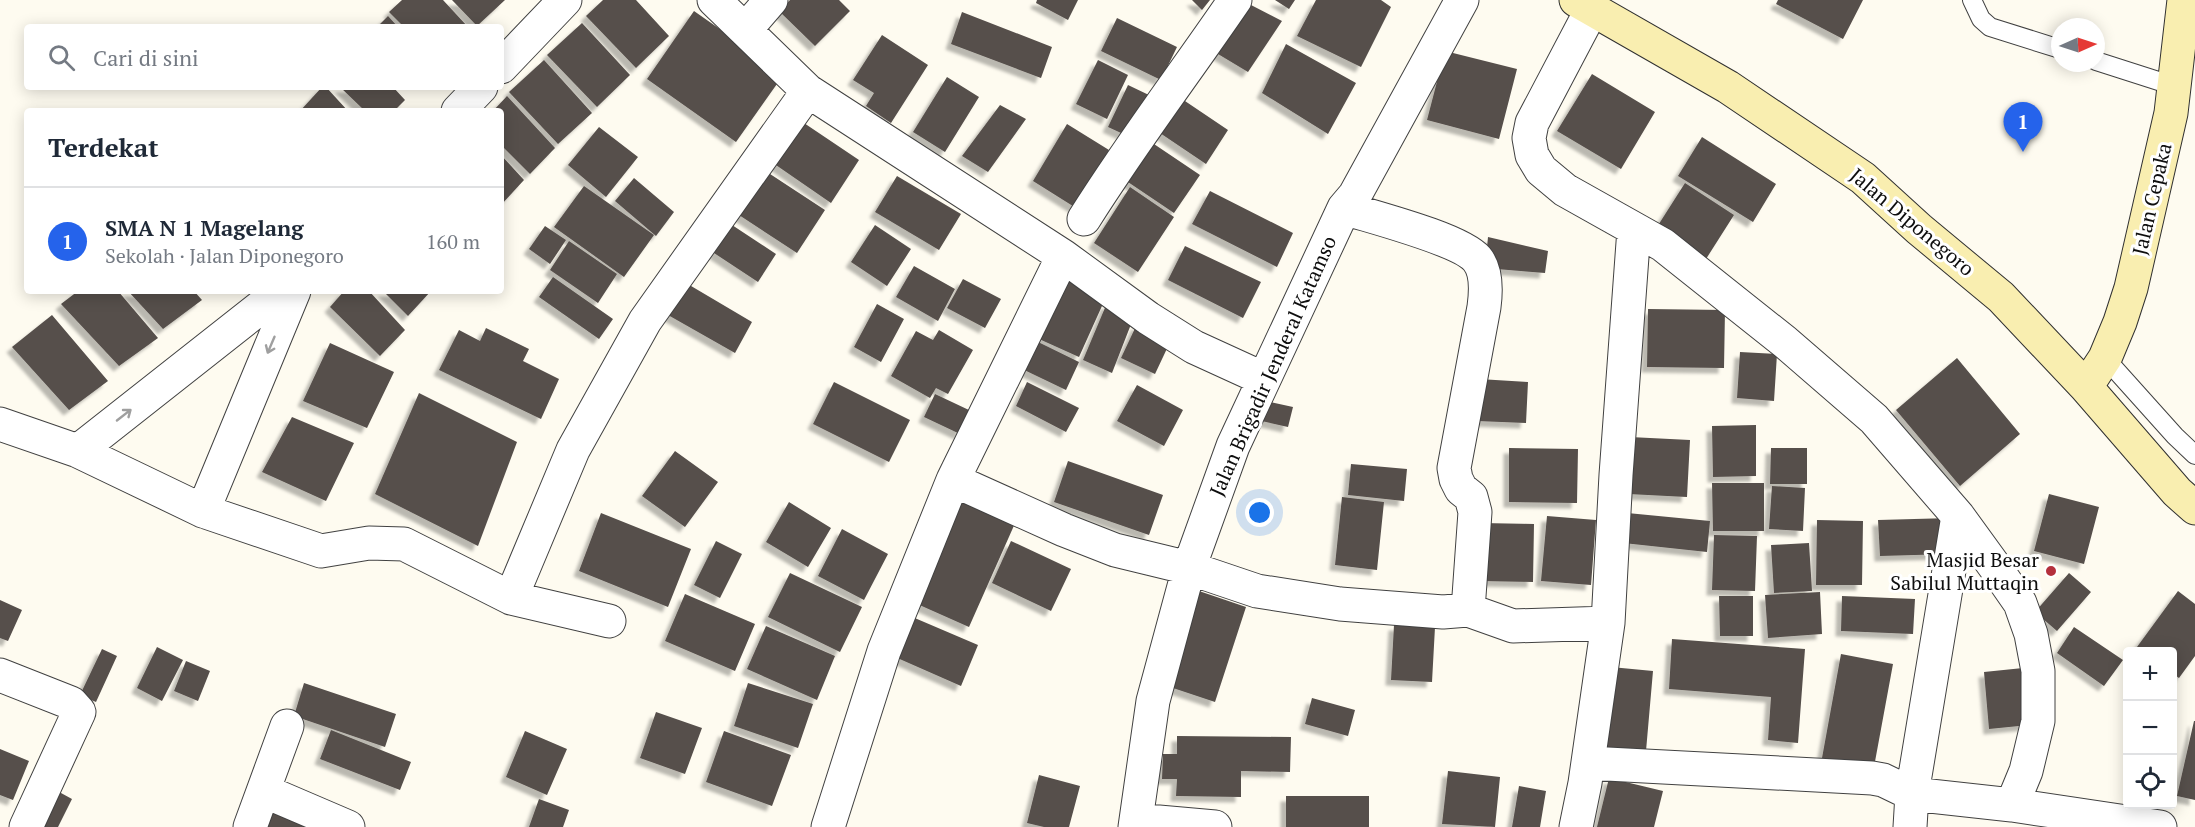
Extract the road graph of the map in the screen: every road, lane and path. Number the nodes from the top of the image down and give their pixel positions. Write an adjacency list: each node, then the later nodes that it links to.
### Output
1 (565, 0): 11 (street)
2 (714, 0): 9 (street)
3 (771, 0): 9 (street)
4 (1234, 0): 18 (street)
5 (1462, 0): 17 (street, Jalan Brigadir Jenderal Katamso)
6 (1972, 0): 10 (lane)
7 (2184, 0): 13 (main road, Jalan Cepaka)
8 (1584, 5): 19 (street); 25 (main road, Jalan Diponegoro)
9 (746, 29): 15 (street)
10 (2051, 46)
11 (504, 64)
12 (2105, 64): 13 (lane)
13 (2174, 86): 23 (main road, Jalan Cepaka)
14 (479, 90): 16 (street)
15 (808, 91): 20 (street); 34 (street)
16 (461, 108)
17 (1344, 208): 24 (street, Jalan Brigadir Jenderal Katamso); 35 (street)
18 (1084, 219)
19 (1634, 229): 32 (street); 37 (street)
20 (1063, 256): 24 (street); 29 (street)
21 (277, 294): 27 (street, one-way to 21)
22 (293, 294): 31 (street, one-way to 31)
23 (2105, 358): 25 (main road, Jalan Cepaka); 28 (lane)
24 (1264, 379): 33 (street, Jalan Brigadir Jenderal Katamso)
25 (2086, 387): 30 (main road, Jalan Diponegoro)
26 (0, 424): 27 (street)
27 (78, 452): 31 (street)
28 (2195, 455)
29 (953, 480): 33 (street); 48 (street)
30 (2195, 508)
31 (202, 511): 34 (street)
32 (1958, 516): 42 (street); 43 (street)
33 (1189, 568): 35 (street); 44 (street, Jalan Brigadir Jenderal Katamso)
34 (511, 598): 36 (street)
35 (1468, 610): 37 (street)
36 (609, 621)
37 (1608, 623): 40 (street)
38 (0, 675): 45 (street)
39 (287, 726): 41 (street)
40 (1588, 763): 42 (street); 50 (street)
41 (264, 791): 46 (street); 47 (street)
42 (1912, 795): 43 (street); 51 (street)
43 (2012, 805): 52 (street)
44 (1135, 824): 49 (street)
45 (26, 827)
46 (250, 827)
47 (348, 827)
48 (828, 827)
49 (1215, 827)
50 (1576, 827)
51 (1910, 827)
52 (2160, 827)

